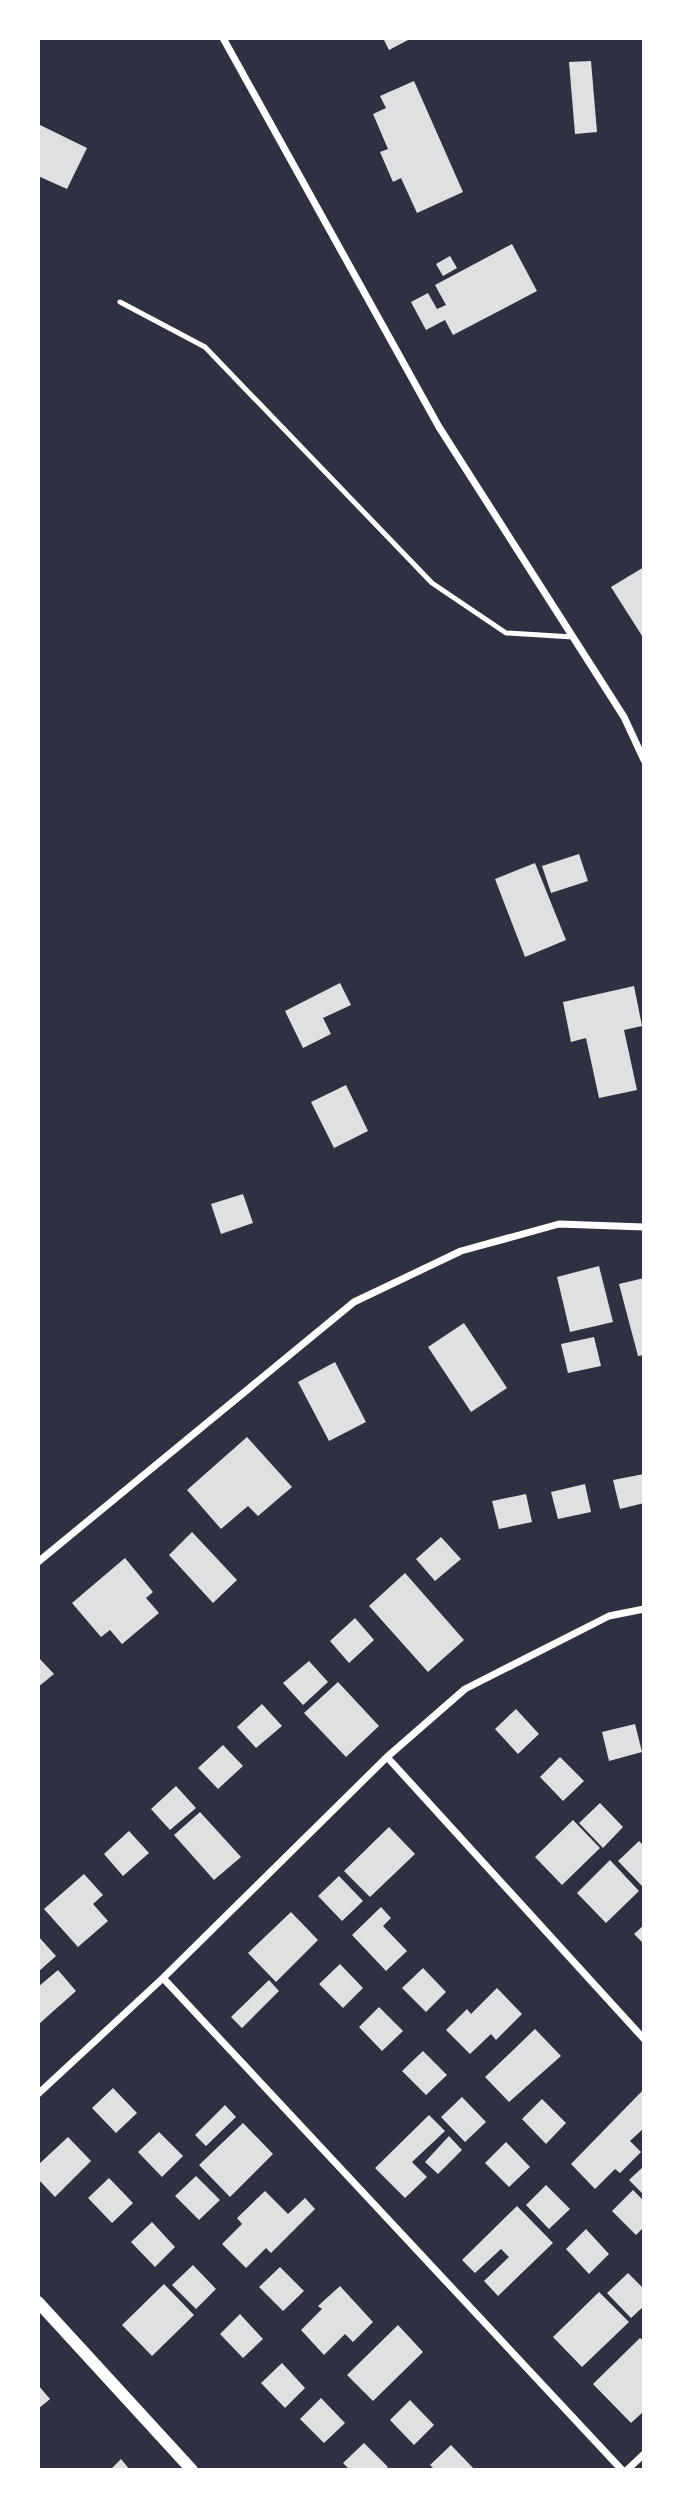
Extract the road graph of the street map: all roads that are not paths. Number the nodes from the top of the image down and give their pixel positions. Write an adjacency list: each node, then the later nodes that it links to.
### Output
1 (223, 38): 3 (street)
2 (120, 302): 3 (lane)
3 (573, 638): 4 (street)
4 (643, 760)
5 (643, 1227): 6 (street)
6 (38, 1562)
7 (643, 1609): 8 (street)
8 (387, 1757): 9 (street); 10 (street)
9 (163, 1978): 11 (street); 15 (street)
10 (643, 2039)
11 (38, 2094)
12 (38, 2302): 14 (street)
13 (643, 2454): 16 (street)
14 (192, 2469)
15 (622, 2469)
16 (627, 2469)

